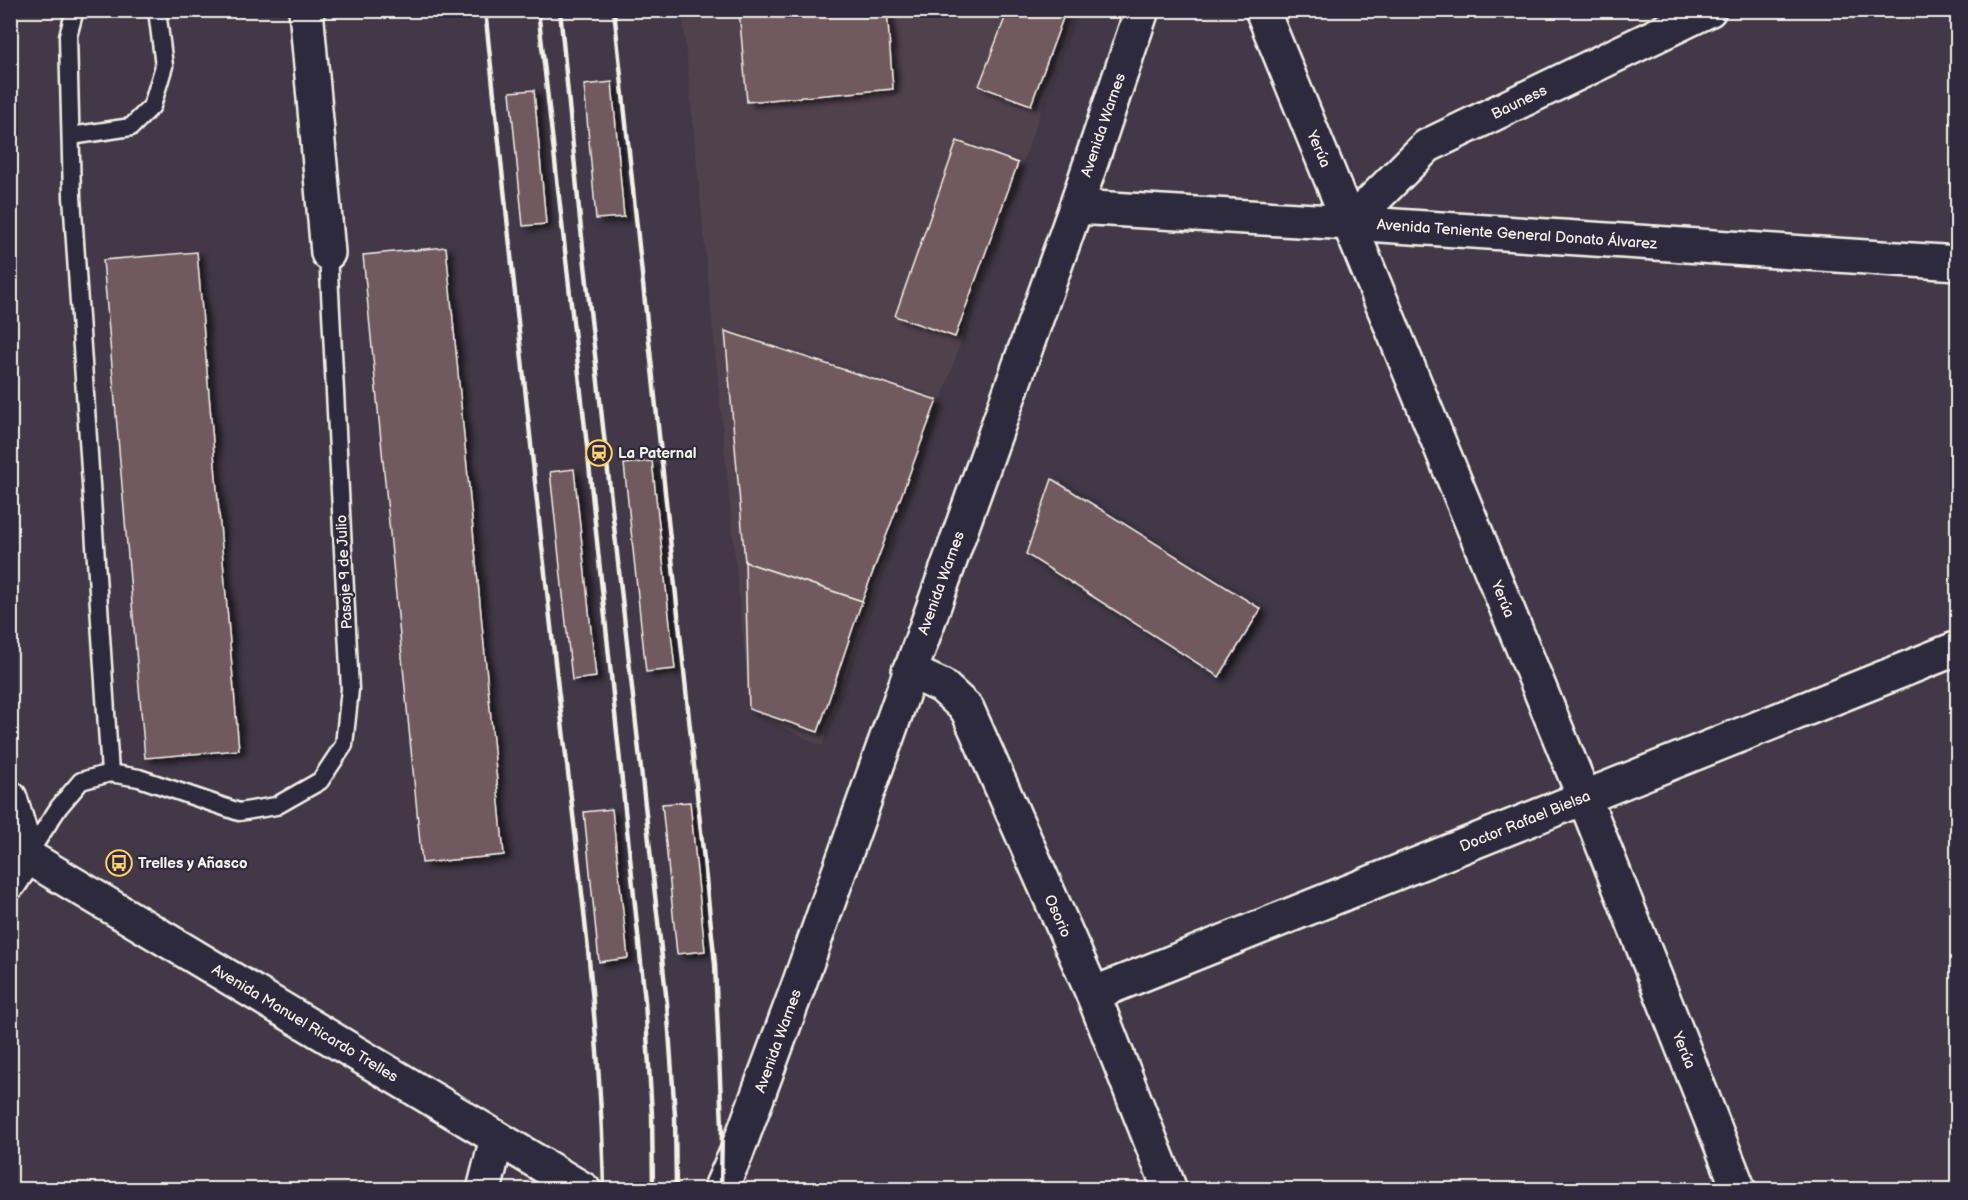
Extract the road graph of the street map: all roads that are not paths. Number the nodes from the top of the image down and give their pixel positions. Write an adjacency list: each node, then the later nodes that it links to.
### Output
1 (75, 10): 7 (lane)
2 (157, 10): 7 (lane)
3 (306, 10): 10 (street, Pasaje 9 de Julio)
4 (1142, 10): 8 (street, Avenida Warnes)
5 (1262, 10): 9 (street, Yerúa)
6 (1709, 10): 9 (street, Bauness)
7 (71, 136): 14 (lane)
8 (1076, 207): 9 (street, Avenida Teniente General Donato Álvarez); 13 (street, Avenida Warnes)
9 (1350, 223): 11 (street, Avenida Teniente General Donato Álvarez); 15 (street, Yerúa)
10 (327, 253): 14 (lane, Pasaje 9 de Julio)
11 (1958, 263)
12 (1958, 648): 15 (street, Doctor Rafael Bielsa)
13 (909, 671): 18 (street, Osorio); 20 (street, Avenida Warnes)
14 (110, 773): 17 (lane, Pasaje 9 de Julio)
15 (1584, 797): 18 (street, Doctor Rafael Bielsa); 27 (street, Yerúa)
16 (10, 798): 17 (street)
17 (16, 861): 19 (street, Avenida Manuel Ricardo Trelles)
18 (1093, 994): 26 (street, Osorio)
19 (496, 1138): 21 (street); 22 (street, Avenida Manuel Ricardo Trelles)
20 (736, 1154): 23 (street, Avenida Warnes); 24 (street, Avenida Warnes); 25 (street)
21 (484, 1190)
22 (584, 1190)
23 (698, 1190)
24 (720, 1190)
25 (734, 1190)
26 (1170, 1190)
27 (1740, 1190)

